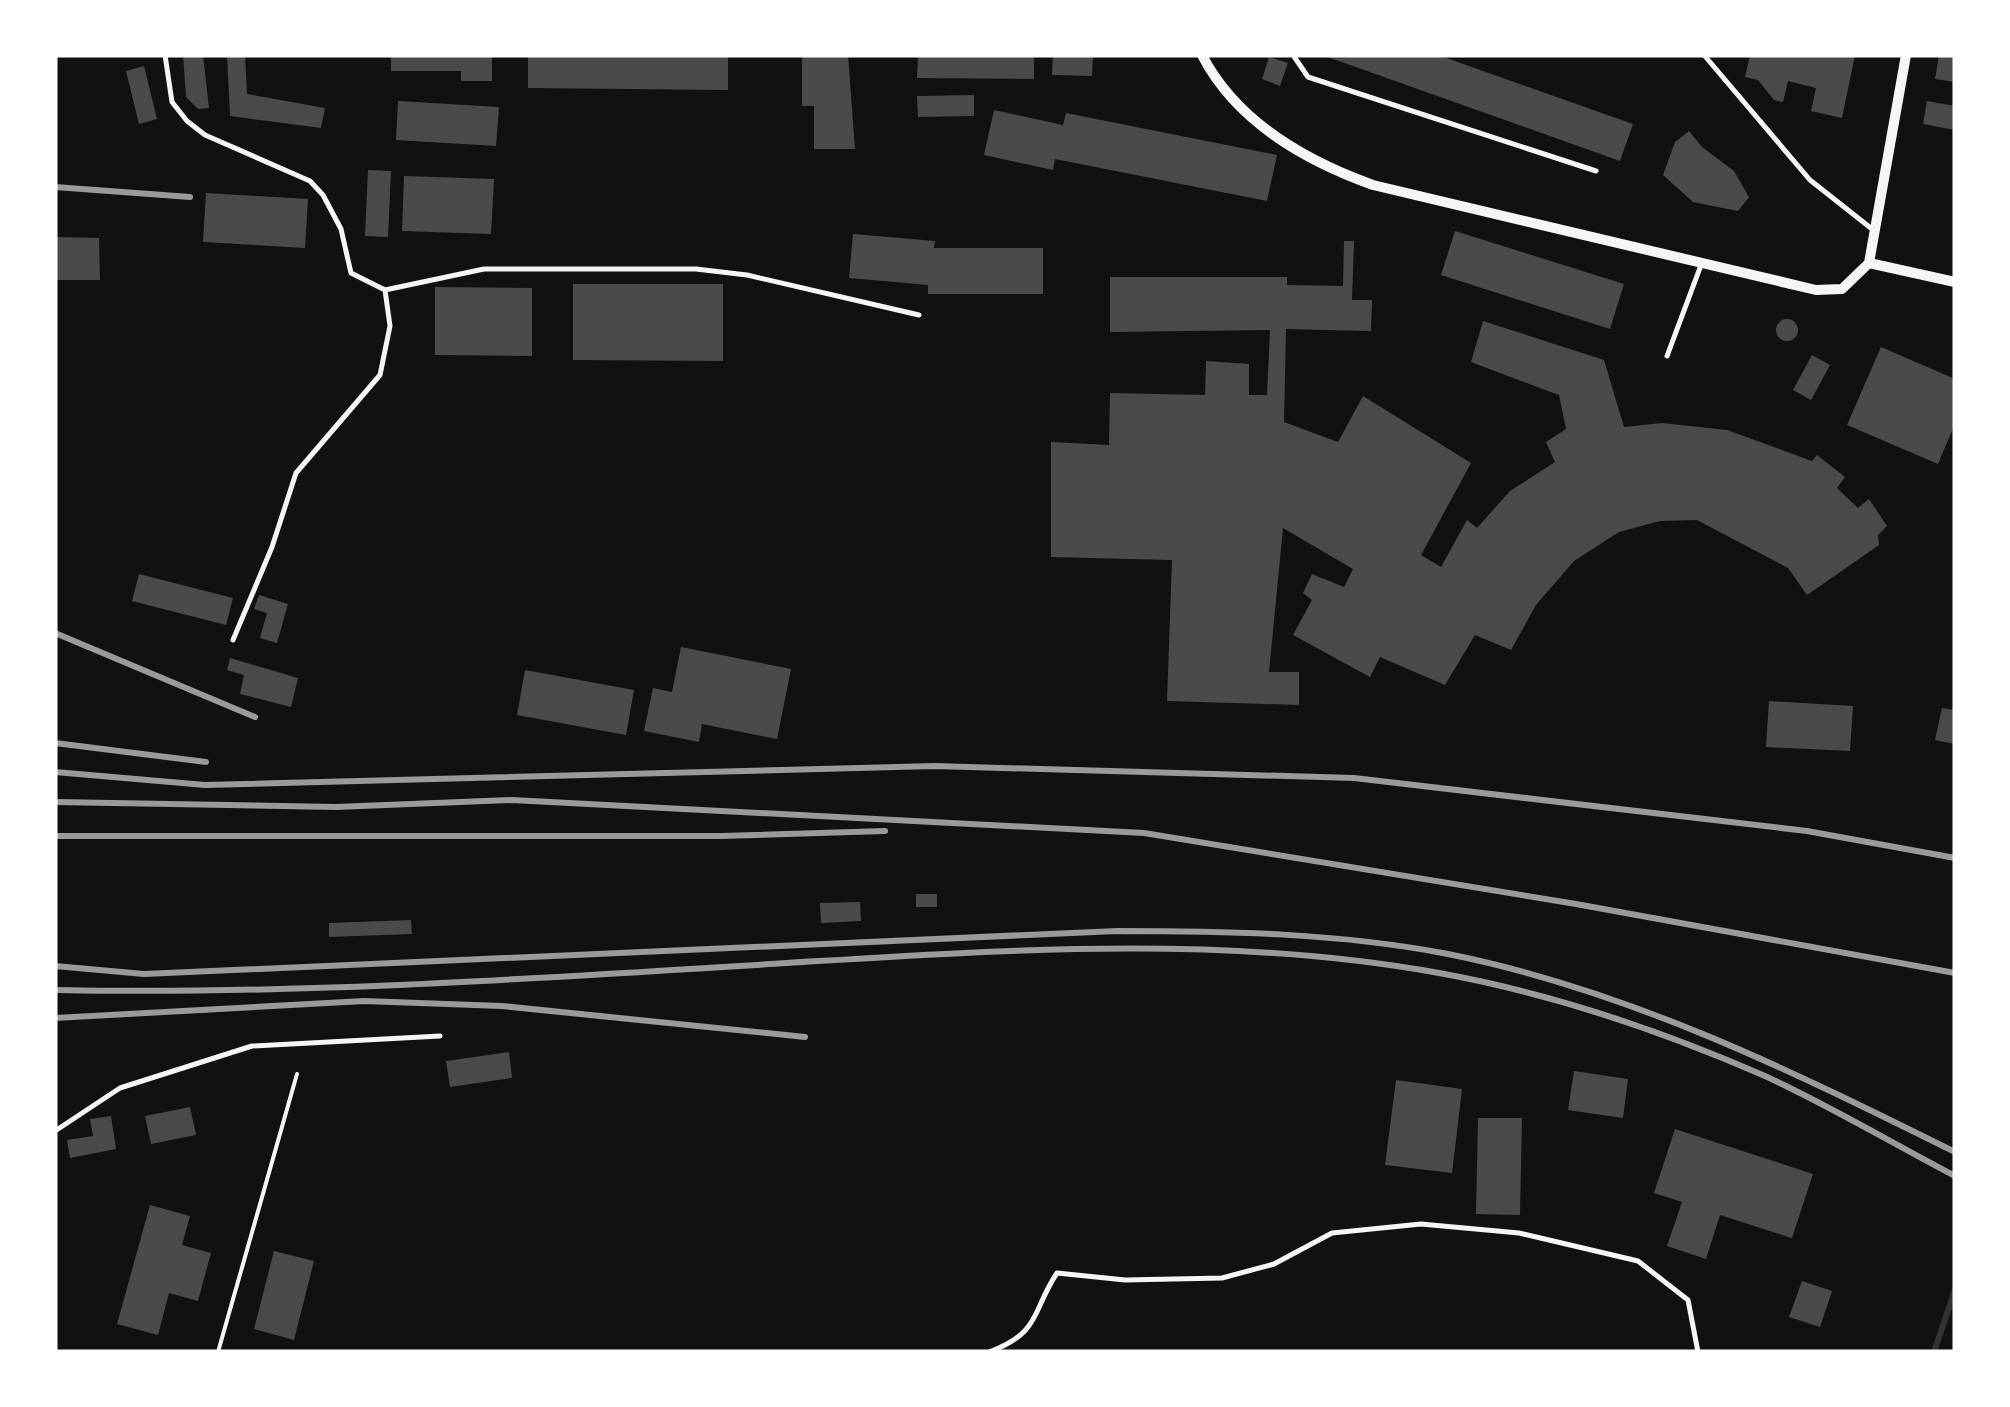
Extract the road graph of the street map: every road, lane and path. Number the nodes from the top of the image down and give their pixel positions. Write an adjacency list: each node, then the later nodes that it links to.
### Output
1 (165, 55): 11 (lane)
2 (1202, 55): 8 (street)
3 (1293, 55): 6 (lane)
4 (1704, 55): 7 (lane)
5 (1906, 55): 7 (street)
6 (1596, 171)
7 (1875, 231): 9 (street)
8 (1702, 263): 9 (street); 13 (lane)
9 (1869, 263): 10 (street)
10 (1955, 282)
11 (385, 290): 12 (lane); 14 (lane)
12 (919, 315)
13 (1666, 356)
14 (233, 640)
15 (440, 1036): 17 (lane)
16 (296, 1074): 18 (path)
17 (55, 1130)
18 (218, 1352)
19 (989, 1352): 20 (lane)
20 (1698, 1352)

